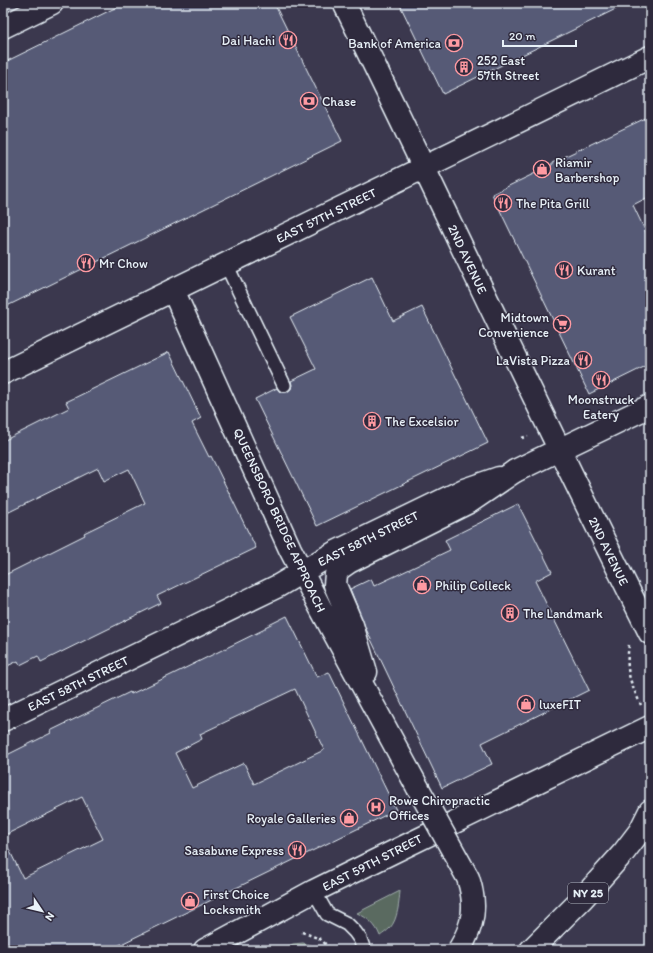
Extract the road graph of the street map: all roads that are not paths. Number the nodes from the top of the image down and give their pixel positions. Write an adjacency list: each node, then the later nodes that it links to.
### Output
1 (52, 3): 3 (main road)
2 (344, 3): 5 (main road, 2ND AVENUE)
3 (3, 27)
4 (650, 57): 5 (main road, EAST 57TH STREET)
5 (424, 167): 6 (main road, EAST 57TH STREET); 11 (main road, 2ND AVENUE)
6 (226, 264): 7 (main road, EAST 57TH STREET); 9 (lane)
7 (173, 290): 8 (main road, EAST 57TH STREET); 13 (main road, QUEENSBORO BRIDGE APPROACH)
8 (3, 373)
9 (284, 385)
10 (650, 406): 11 (main road, EAST 58TH STREET)
11 (559, 450): 12 (main road, EAST 58TH STREET); 14 (main road, 2ND AVENUE)
12 (515, 472): 13 (main road, EAST 58TH STREET); 16 (main road)
13 (302, 571): 16 (main road, QUEENSBORO BRIDGE APPROACH); 17 (main road, EAST 58TH STREET)
14 (640, 636)
15 (646, 717): 20 (main road, EAST 59TH STREET)
16 (381, 719): 23 (main road, QUEENSBORO BRIDGE APPROACH, bridge)
17 (3, 720)
18 (650, 811): 19 (main road, NY 25)
19 (645, 828): 24 (main road, NY 25)
20 (314, 891): 21 (main road, EAST 59TH STREET); 22 (lane)
21 (205, 950)
22 (364, 950)
23 (459, 950)
24 (531, 950)

